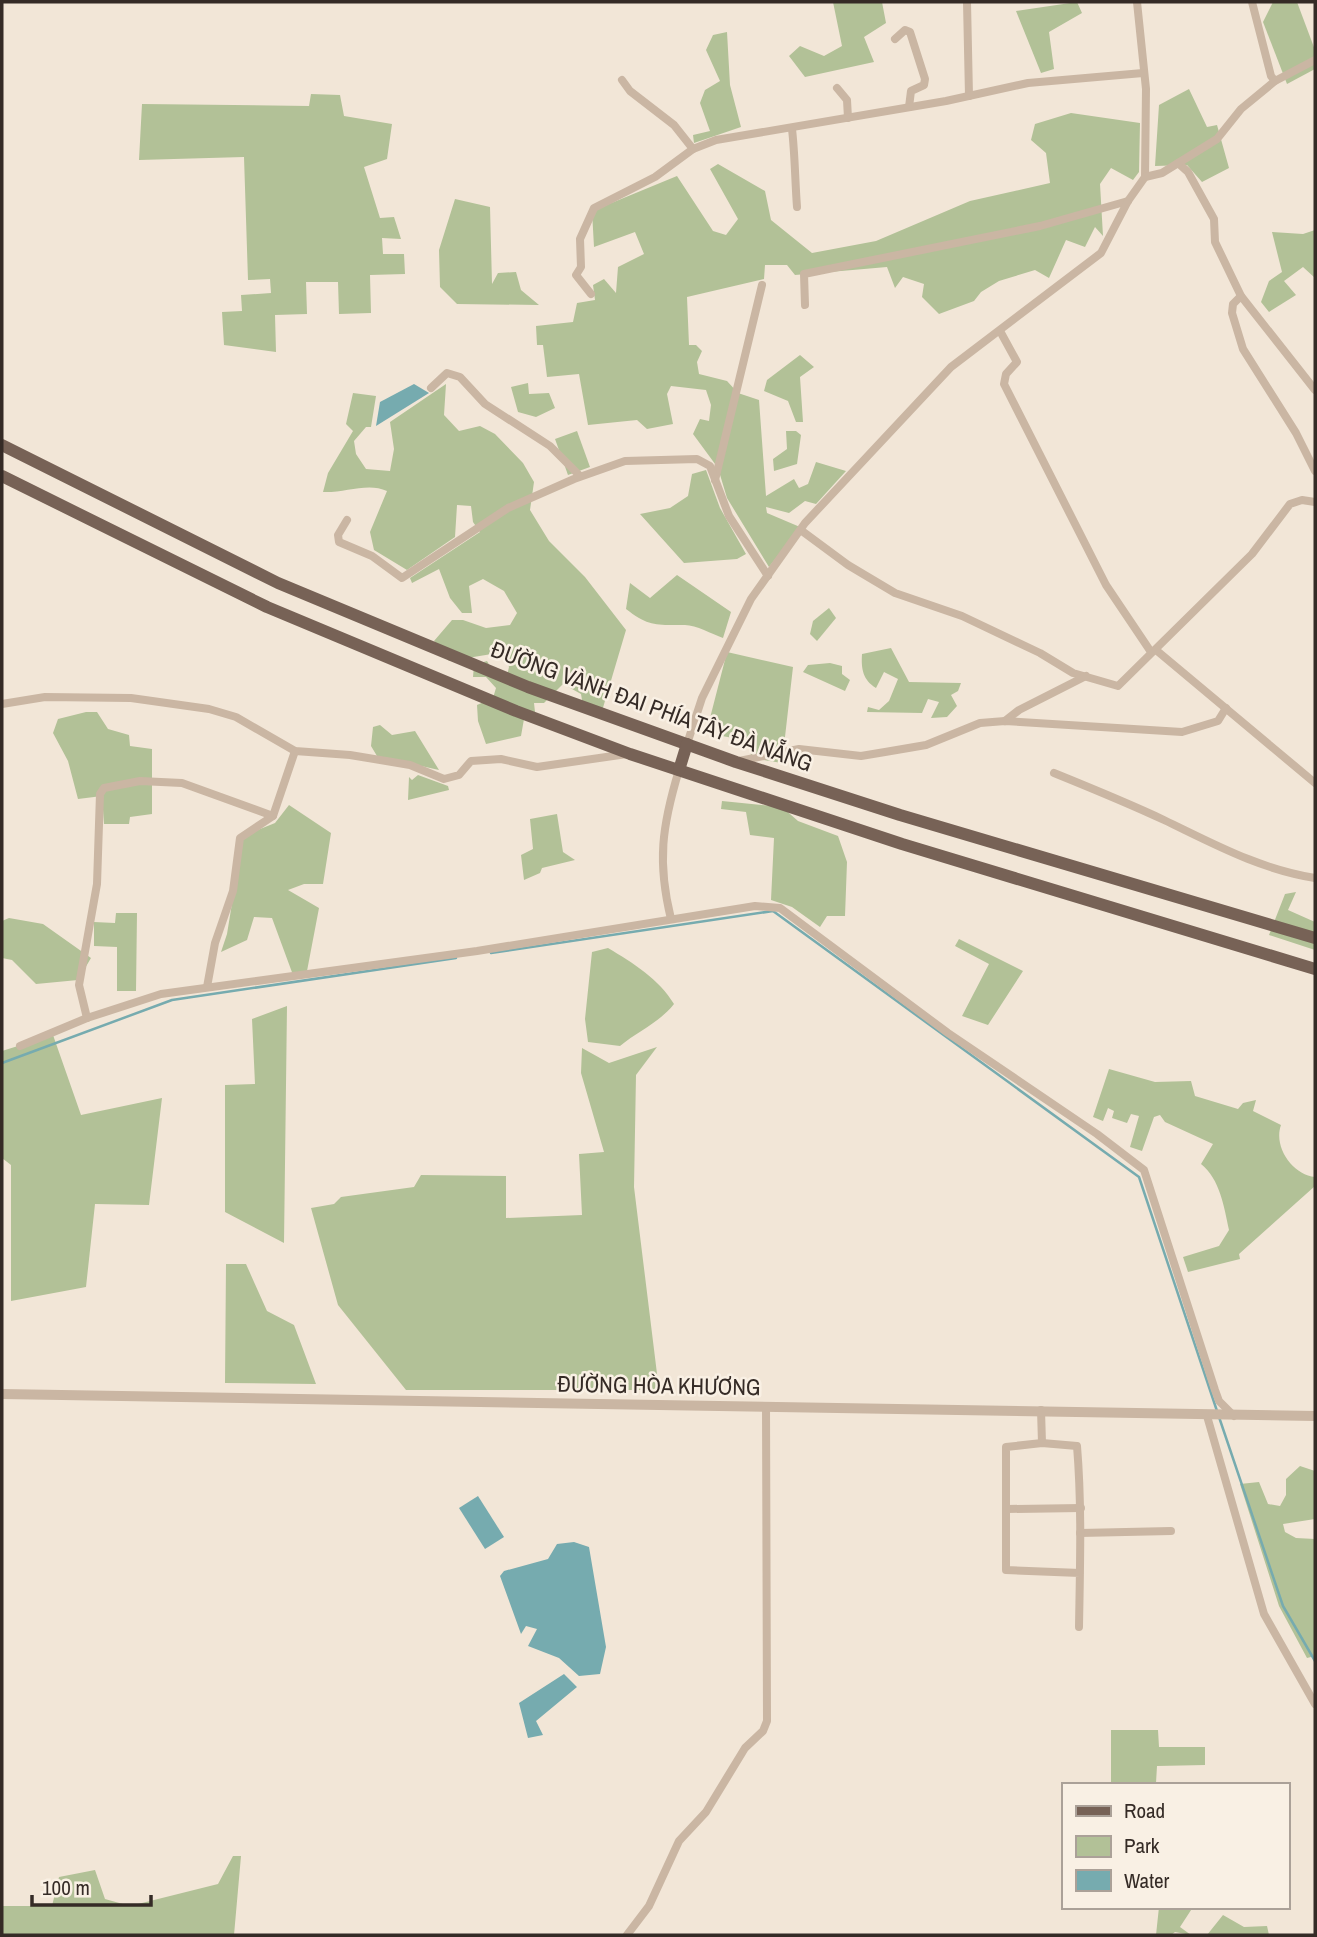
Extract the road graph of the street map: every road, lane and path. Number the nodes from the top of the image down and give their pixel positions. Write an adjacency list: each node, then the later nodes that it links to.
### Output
1 (967, 2): 10 (street)
2 (1137, 2): 6 (street)
3 (1252, 2): 8 (street)
4 (895, 38): 11 (street)
5 (1315, 60): 8 (street)
6 (1143, 73): 10 (street); 16 (street)
7 (622, 80): 14 (street)
8 (1275, 81): 15 (street)
9 (837, 88): 12 (street)
10 (969, 96): 11 (street)
11 (909, 107): 12 (street)
12 (848, 118): 13 (street)
13 (792, 129): 14 (street); 18 (street)
14 (694, 149): 20 (street)
15 (1178, 163): 16 (street); 21 (street)
16 (1145, 177): 17 (street)
17 (1128, 201): 22 (street); 23 (street)
18 (797, 207)
19 (762, 285): 30 (street)
20 (591, 294)
21 (1241, 296): 25 (street); 27 (street)
22 (805, 304)
23 (1000, 331): 33 (street); 35 (street)
24 (431, 388): 29 (street)
25 (1315, 390)
26 (2, 444): 40 (main road, ĐƯỜNG VÀNH ĐAI PHÍA TÂY ĐÀ NẴNG)
27 (1315, 471)
28 (2, 476): 42 (main road, ĐƯỜNG VÀNH ĐAI PHÍA TÂY ĐÀ NẴNG)
29 (580, 476): 30 (street); 32 (street)
30 (715, 480): 34 (street)
31 (1315, 502): 35 (street)
32 (347, 520)
33 (802, 531): 34 (street); 36 (street)
34 (768, 576): 40 (street)
35 (1154, 651): 36 (street); 38 (street)
36 (1086, 676): 39 (street)
37 (2, 704): 41 (street)
38 (1226, 708): 39 (street); 46 (street)
39 (1005, 721): 43 (street)
40 (687, 744): 43 (main road, ĐƯỜNG VÀNH ĐAI PHÍA TÂY ĐÀ NẴNG); 44 (main road)
41 (295, 751): 42 (street); 47 (street)
42 (630, 754): 44 (main road, ĐƯỜNG VÀNH ĐAI PHÍA TÂY ĐÀ NẴNG)
43 (736, 762): 50 (main road, ĐƯỜNG VÀNH ĐAI PHÍA TÂY ĐÀ NẴNG)
44 (679, 770): 49 (street); 51 (main road, ĐƯỜNG VÀNH ĐAI PHÍA TÂY ĐÀ NẴNG)
45 (1054, 773): 48 (street)
46 (1315, 783)
47 (272, 816): 52 (street); 53 (street)
48 (1315, 878)
49 (671, 919): 52 (street); 59 (street)
50 (1315, 939)
51 (1315, 969)
52 (207, 987): 53 (street)
53 (87, 1018): 54 (street)
54 (20, 1046)
55 (2, 1394): 56 (street, ĐƯỜNG HÒA KHƯƠNG)
56 (766, 1406): 57 (street, ĐƯỜNG HÒA KHƯƠNG); 71 (street)
57 (1041, 1410): 58 (street, ĐƯỜNG HÒA KHƯƠNG); 61 (street)
58 (1208, 1416): 59 (street, ĐƯỜNG HÒA KHƯƠNG); 69 (street)
59 (1234, 1416): 60 (street, ĐƯỜNG HÒA KHƯƠNG)
60 (1315, 1416)
61 (1042, 1443): 62 (street); 63 (street)
62 (1081, 1508): 63 (street); 65 (street)
63 (1007, 1509): 66 (street)
64 (1171, 1531): 65 (street)
65 (1080, 1533): 66 (street)
66 (1080, 1573): 67 (street)
67 (1079, 1627)
68 (1315, 1679): 69 (street)
69 (1304, 1684): 70 (street)
70 (1315, 1704)
71 (627, 1935)

